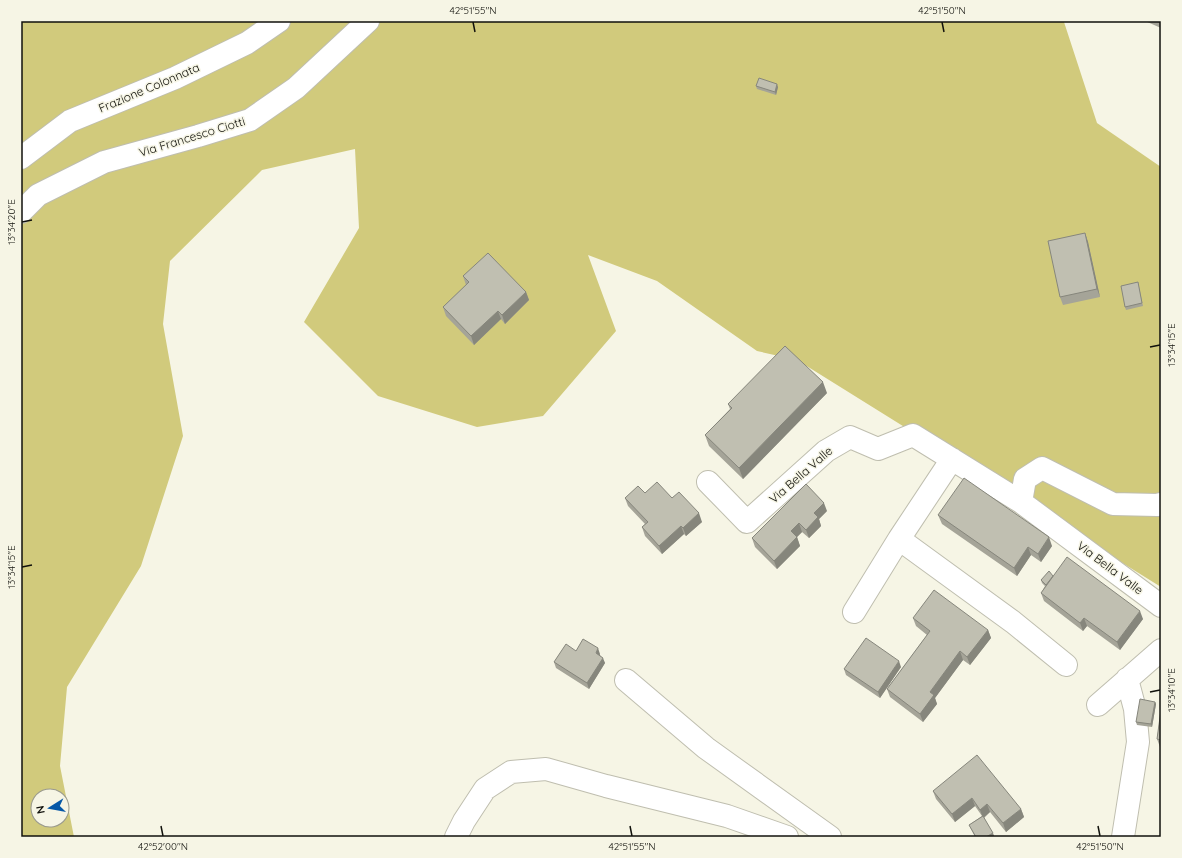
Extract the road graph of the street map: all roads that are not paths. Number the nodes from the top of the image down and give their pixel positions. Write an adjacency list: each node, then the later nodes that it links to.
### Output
1 (279, 21): 3 (street, Frazione Colonnata)
2 (368, 21): 4 (street, Via Francesco Ciotti)
3 (21, 158)
4 (21, 212)
5 (952, 459): 6 (street, Via Bella Valle); 7 (street, Via Bella Valle); 9 (street)
6 (708, 482)
7 (1021, 502): 8 (street); 10 (street, Via Bella Valle)
8 (1161, 504)
9 (899, 540): 11 (street); 13 (street)
10 (1161, 606)
11 (854, 612)
12 (1161, 650): 15 (street)
13 (1066, 666)
14 (626, 680): 19 (street)
15 (1127, 680): 16 (street); 20 (street)
16 (1098, 705)
17 (456, 837): 18 (street)
18 (788, 837)
19 (830, 837)
20 (1123, 837)

